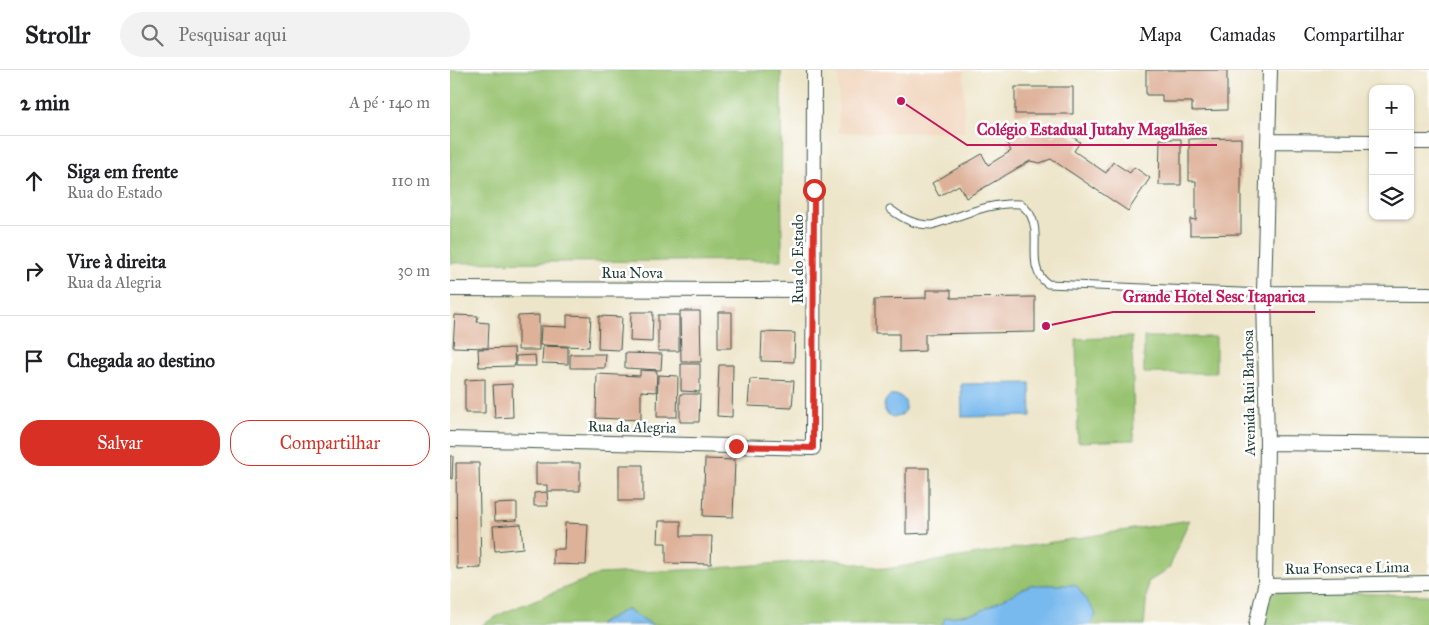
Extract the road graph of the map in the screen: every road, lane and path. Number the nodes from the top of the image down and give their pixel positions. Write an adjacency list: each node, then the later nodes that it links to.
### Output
1 (814, 70): 9 (street, Rua do Estado)
2 (1270, 70): 3 (street, Avenida Rui Barbosa)
3 (1269, 142): 4 (street); 10 (street, Avenida Rui Barbosa)
4 (1369, 142)
5 (1414, 142): 6 (street)
6 (1429, 142)
7 (890, 209): 10 (lane)
8 (450, 289): 9 (street, Rua Nova)
9 (814, 290): 15 (street, Rua do Estado)
10 (1264, 293): 11 (street); 13 (street, Avenida Rui Barbosa)
11 (1429, 294)
12 (450, 439): 15 (street, Rua da Alegria)
13 (1267, 443): 14 (street); 17 (street, Avenida Rui Barbosa)
14 (1429, 445)
15 (813, 448)
16 (1429, 583): 17 (street, Rua Fonseca e Lima)
17 (1265, 586): 18 (street, Avenida Rui Barbosa)
18 (1256, 625)

